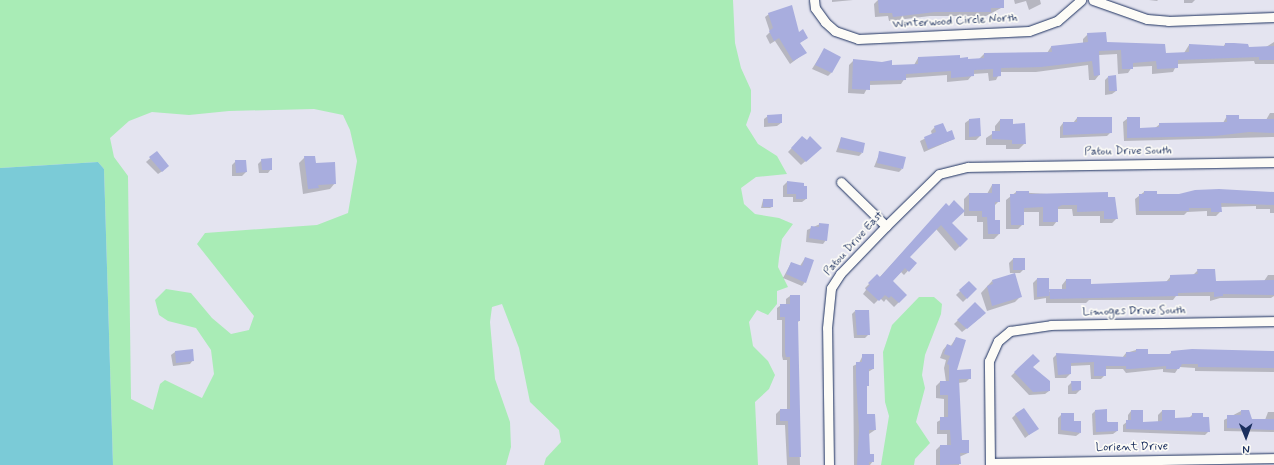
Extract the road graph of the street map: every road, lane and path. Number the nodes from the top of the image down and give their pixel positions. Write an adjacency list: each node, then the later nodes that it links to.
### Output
1 (814, 0): 2 (street, Winterwood Circle North)
2 (1081, 0)
3 (1092, 0): 4 (street)
4 (1274, 18)
5 (1274, 162): 6 (street, Patou Drive South)
6 (982, 166): 8 (street, Patou Drive East)
7 (841, 182): 8 (street)
8 (886, 226): 12 (street, Patou Drive East)
9 (1274, 321): 11 (street, Limoges Drive South)
10 (1274, 458): 11 (street, Lorient Drive)
11 (990, 464)
12 (829, 465)

